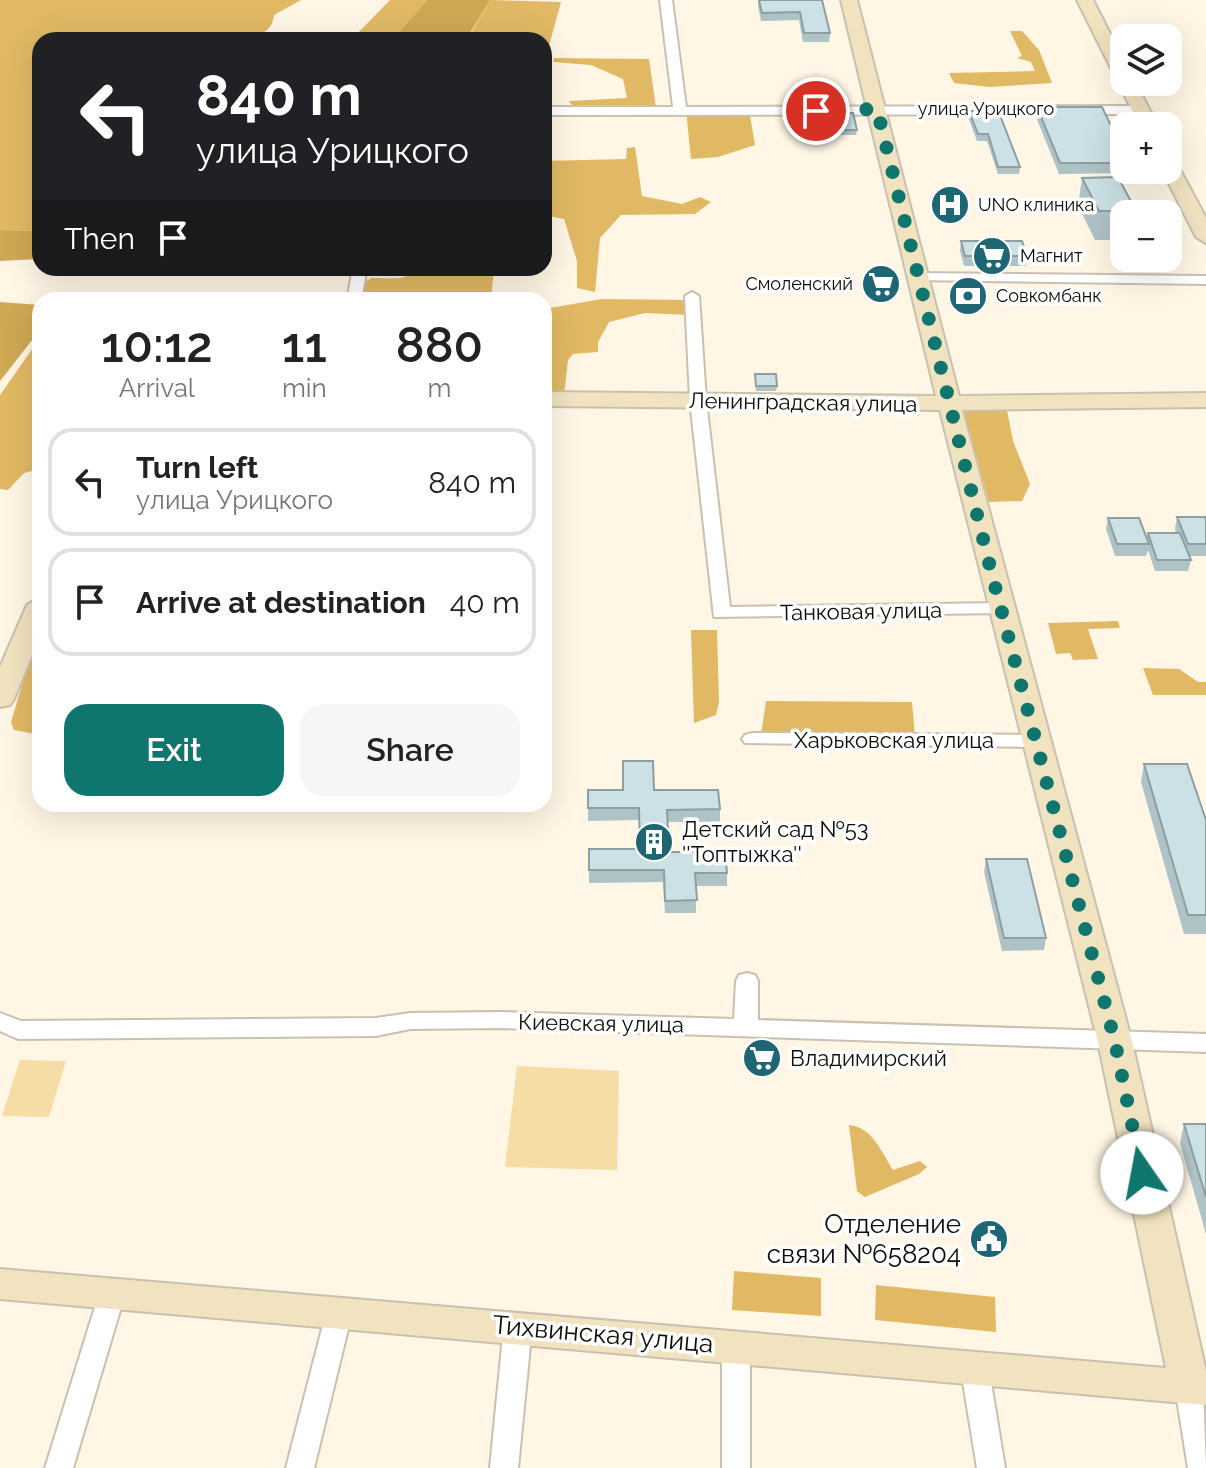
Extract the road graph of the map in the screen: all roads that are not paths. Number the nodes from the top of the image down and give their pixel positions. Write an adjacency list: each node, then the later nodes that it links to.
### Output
1 (666, 0): 6 (street)
2 (849, 0): 5 (main road)
3 (1085, 0): 4 (main road)
4 (1110, 50)
5 (877, 109): 6 (street, улица Урицкого); 8 (street, улица Урицкого); 11 (main road)
6 (680, 110): 7 (street, улица Урицкого)
7 (552, 111)
8 (1110, 117)
9 (1179, 184): 10 (main road)
10 (1203, 225)
11 (918, 277): 12 (street); 17 (main road)
12 (1206, 280)
13 (692, 296): 15 (street)
14 (552, 399): 15 (main road, Ленинградская улица)
15 (698, 400): 17 (main road, Ленинградская улица); 18 (street, Танковая улица)
16 (1206, 400): 17 (main road, Ленинградская улица)
17 (950, 403): 18 (main road)
18 (1001, 609): 22 (main road)
19 (32, 624): 20 (main road)
20 (0, 699)
21 (752, 739): 22 (street, Харьковская улица)
22 (1036, 741): 26 (main road)
23 (747, 981): 25 (street)
24 (0, 1021): 25 (street, Киевская улица)
25 (746, 1025): 26 (street, Киевская улица)
26 (1115, 1042): 27 (street, Киевская улица); 34 (main road)
27 (1206, 1043)
28 (0, 1284): 29 (main road, Тихвинская улица)
29 (112, 1294): 30 (main road, Тихвинская улица); 35 (street)
30 (339, 1313): 31 (main road, Тихвинская улица); 36 (street)
31 (518, 1326): 32 (main road, Тихвинская улица); 37 (street)
32 (736, 1346): 33 (main road, Тихвинская улица); 38 (street)
33 (975, 1370): 34 (main road, Тихвинская улица); 39 (street)
34 (1197, 1388): 40 (street)
35 (59, 1468)
36 (300, 1468)
37 (504, 1468)
38 (736, 1468)
39 (991, 1468)
40 (1202, 1468)

